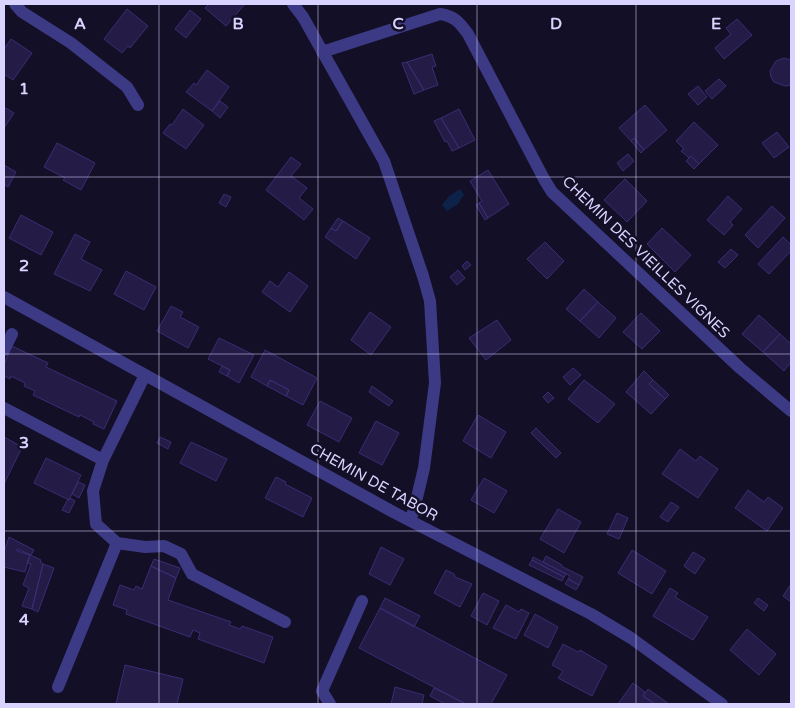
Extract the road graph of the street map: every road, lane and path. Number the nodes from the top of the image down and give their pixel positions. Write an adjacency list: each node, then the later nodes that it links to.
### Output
1 (15, 4): 5 (street)
2 (293, 4): 4 (street)
3 (451, 10): 4 (street, CHEMIN DES VIEILLES VIGNES); 11 (street, CHEMIN DES VIEILLES VIGNES)
4 (322, 52): 13 (street)
5 (138, 105)
6 (4, 297): 9 (street, CHEMIN DE TABOR)
7 (12, 334): 8 (street)
8 (4, 350)
9 (145, 375): 12 (street); 13 (street, CHEMIN DE TABOR)
10 (4, 408): 12 (street)
11 (791, 411)
12 (102, 460): 14 (street)
13 (410, 520): 19 (street, CHEMIN DE TABOR)
14 (117, 543): 16 (street); 17 (street)
15 (362, 601): 18 (street)
16 (285, 622)
17 (58, 688)
18 (330, 704)
19 (722, 704)

